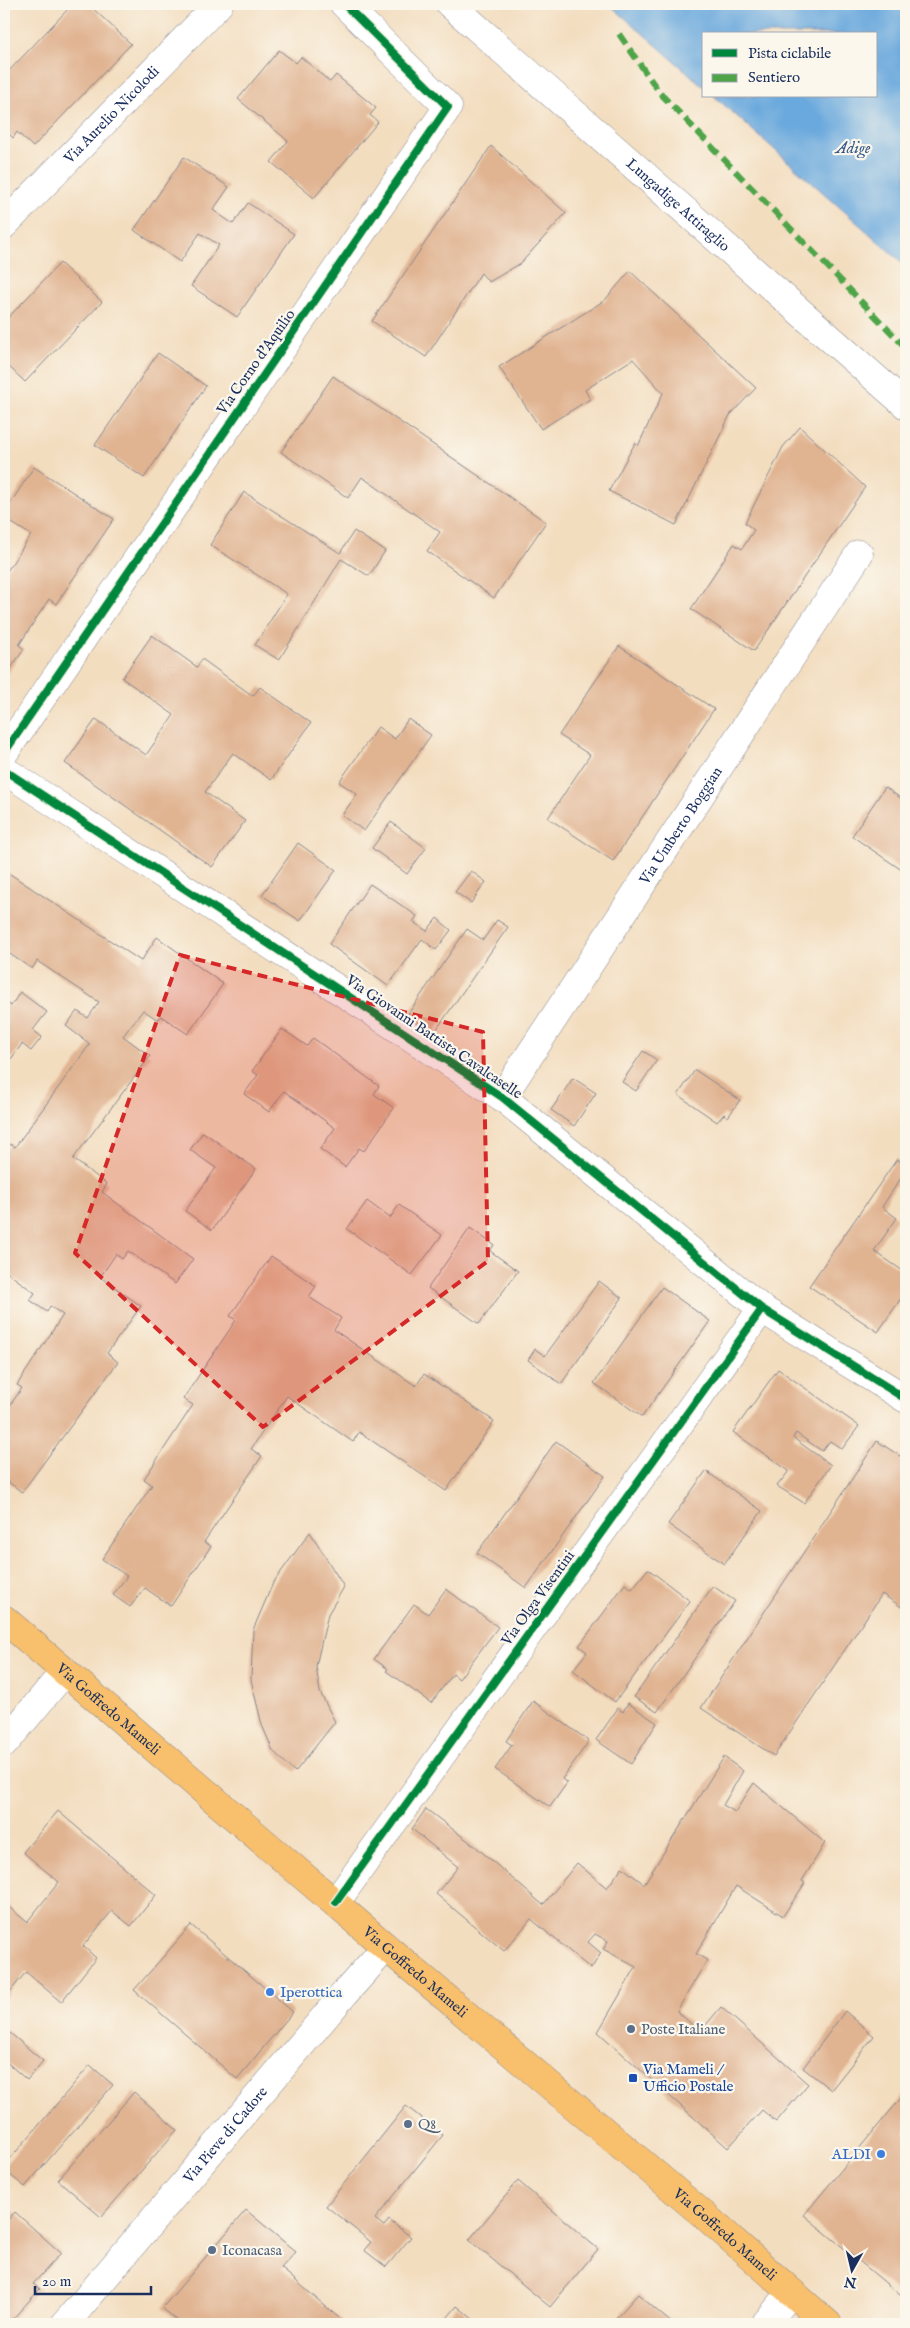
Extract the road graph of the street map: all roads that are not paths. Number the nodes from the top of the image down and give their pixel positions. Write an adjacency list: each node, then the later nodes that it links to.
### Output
1 (219, 4): 4 (street, Via Aurelio Nicolodi)
2 (344, 4): 7 (street, Via Corno d'Aquilio)
3 (450, 4): 5 (street, Lungadige Attiraglio)
4 (4, 225)
5 (906, 405)
6 (859, 554): 9 (street, Via Umberto Boggian)
7 (4, 753)
8 (4, 770): 9 (street, Via Giovanni Battista Cavalcaselle)
9 (502, 1098): 10 (street, Via Giovanni Battista Cavalcaselle)
10 (762, 1309): 11 (street, Via Giovanni Battista Cavalcaselle); 15 (street, Via Olga Visentini)
11 (906, 1399)
12 (4, 1619): 13 (main road, Via Goffredo Mameli)
13 (65, 1671): 14 (street); 15 (main road, Via Goffredo Mameli)
14 (4, 1744)
15 (336, 1902): 16 (main road, Via Goffredo Mameli)
16 (386, 1947): 17 (main road, Via Goffredo Mameli); 18 (street, Via Pieve di Cadore)
17 (791, 2293): 19 (street); 20 (main road, Via Goffredo Mameli)
18 (65, 2324)
19 (765, 2324)
20 (828, 2324)

